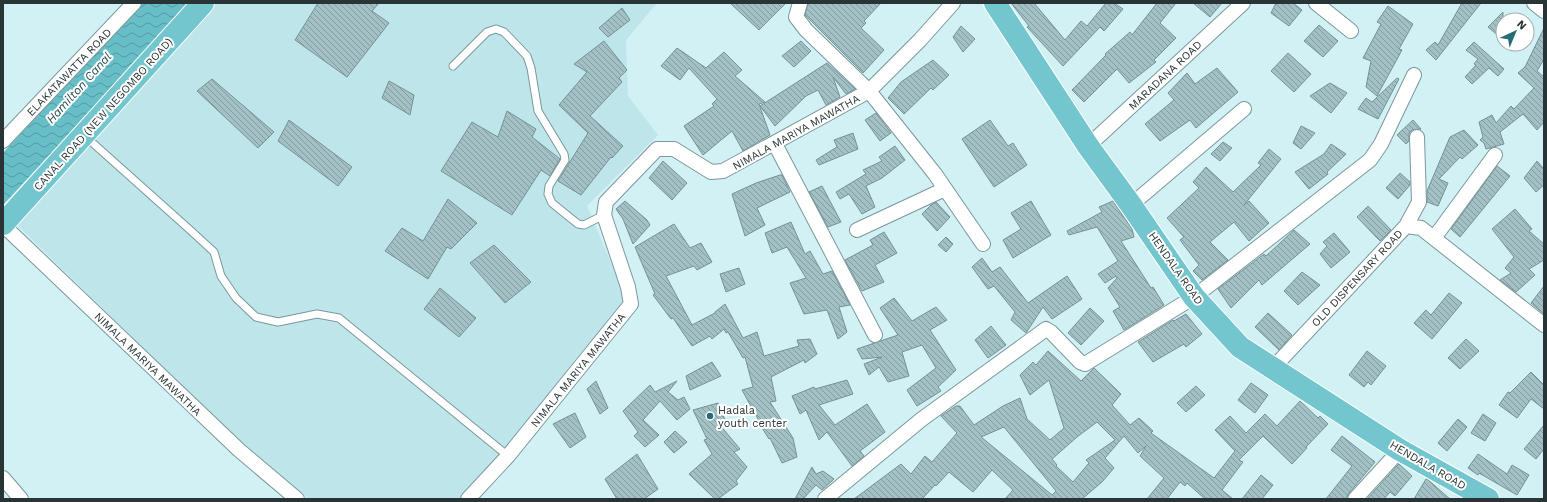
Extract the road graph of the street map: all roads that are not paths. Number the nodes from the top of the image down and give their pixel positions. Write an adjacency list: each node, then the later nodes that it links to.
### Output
1 (134, 3): 17 (street, ELAKATAWATTA ROAD)
2 (203, 3): 15 (main road, CANAL ROAD (NEW NEGOMBO ROAD))
3 (800, 3): 13 (street)
4 (953, 3): 13 (street, NIMALA MARIYA MAWATHA)
5 (995, 3): 19 (main road, HENDALA ROAD)
6 (1243, 3): 19 (street, MARADANA ROAD)
7 (1316, 3): 10 (street)
8 (1534, 3): 9 (street)
9 (1544, 11)
10 (1351, 31)
11 (453, 66): 23 (lane)
12 (1414, 75): 29 (street)
13 (869, 91): 18 (street, NIMALA MARIYA MAWATHA); 21 (street)
14 (1244, 109): 22 (street)
15 (84, 136): 24 (main road, CANAL ROAD (NEW NEGOMBO ROAD)); 34 (lane)
16 (1416, 137): 25 (street)
17 (3, 141)
18 (775, 144): 23 (street, NIMALA MARIYA MAWATHA); 31 (street)
19 (1088, 146): 22 (main road, HENDALA ROAD)
20 (1495, 155): 27 (street)
21 (945, 189): 26 (street); 28 (street)
22 (1132, 205): 29 (main road, HENDALA ROAD)
23 (604, 216): 34 (street, NIMALA MARIYA MAWATHA)
24 (3, 225): 37 (street, NIMALA MARIYA MAWATHA)
25 (1406, 226): 27 (street, OLD DISPENSARY ROAD); 32 (street, OLD DISPENSARY ROAD)
26 (857, 230)
27 (1434, 238): 30 (street, OLD DISPENSARY ROAD)
28 (983, 244)
29 (1194, 297): 32 (main road, HENDALA ROAD); 39 (street)
30 (1544, 325)
31 (875, 335)
32 (1273, 368): 33 (main road, HENDALA ROAD)
33 (1400, 450): 40 (street); 41 (main road, HENDALA ROAD)
34 (508, 456): 38 (street, NIMALA MARIYA MAWATHA)
35 (3, 478): 36 (street)
36 (21, 499)
37 (297, 499)
38 (468, 499)
39 (825, 499)
40 (1355, 499)
41 (1488, 499)

